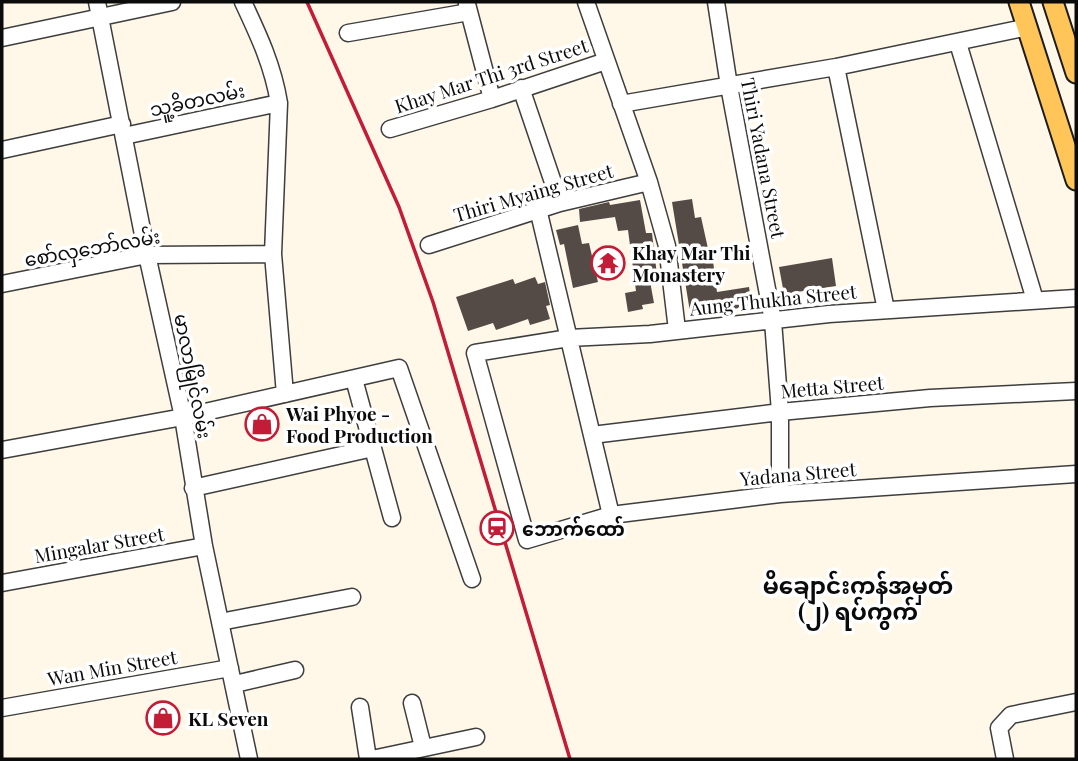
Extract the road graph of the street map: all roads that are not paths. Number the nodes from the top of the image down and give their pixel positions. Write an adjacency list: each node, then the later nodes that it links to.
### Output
1 (172, 2): 8 (street)
2 (243, 2): 20 (street)
3 (586, 2): 14 (street)
4 (716, 2): 17 (street, Thiri Yadana Street)
5 (1019, 2): 9 (main road)
6 (1053, 2): 11 (main road)
7 (468, 7): 10 (street); 19 (street)
8 (99, 9): 12 (street); 23 (street, မာလာမြိုင်လမ်း)
9 (1028, 27): 13 (street); 25 (main road)
10 (348, 33)
11 (1070, 35): 16 (main road)
12 (2, 38)
13 (958, 43): 15 (street); 34 (street)
14 (606, 61): 18 (street, Khay Mar Thi 3rd Street); 21 (street)
15 (836, 67): 17 (street); 35 (street)
16 (1076, 73)
17 (729, 86): 21 (street); 36 (street, Thiri Yadana Street)
18 (520, 88): 19 (street, Khay Mar Thi 3rd Street); 27 (street)
19 (492, 99): 22 (street, Khay Mar Thi 3rd Street)
20 (279, 103): 23 (street, သူ့ခိတလမ်း); 30 (street)
21 (621, 104): 26 (street)
22 (390, 129)
23 (123, 130): 24 (street, သူ့ခိတလမ်း); 31 (street, မာလာမြိုင်လမ်း)
24 (2, 150)
25 (1076, 180)
26 (649, 182): 27 (street, Thiri Myaing Street); 37 (street)
27 (560, 203): 28 (street, Thiri Myaing Street)
28 (538, 209): 29 (street, Thiri Myaing Street); 38 (street)
29 (429, 245)
30 (273, 254): 31 (street, စော်လှဘော်လမ်း); 41 (street)
31 (147, 255): 32 (street, စော်လှဘော်လမ်း); 43 (street, မာလာမြိုင်လမ်း)
32 (2, 284)
33 (1076, 298): 34 (street, Aung Thukha Street)
34 (1035, 300): 35 (street, Aung Thukha Street)
35 (886, 310): 36 (street, Aung Thukha Street)
36 (773, 321): 37 (street, Aung Thukha Street); 42 (street, Thiri Yadana Street)
37 (677, 330): 38 (street, Aung Thukha Street)
38 (569, 338): 44 (street); 52 (street, Aung Thukha Street)
39 (354, 379): 41 (street); 45 (street); 54 (street)
40 (1076, 390): 42 (street, Metta Street)
41 (285, 394): 43 (street)
42 (780, 412): 44 (street, Metta Street); 49 (street, Thiri Yadana Street)
43 (183, 417): 46 (street); 48 (street, မာလာမြိုင်လမ်း)
44 (592, 435): 50 (street)
45 (373, 448): 48 (street); 51 (street)
46 (2, 450)
47 (1076, 474): 49 (street, Yadana Street)
48 (193, 488): 53 (street, မာလာမြိုင်လမ်း)
49 (780, 495): 50 (street, Yadana Street)
50 (611, 515): 52 (street, Yadana Street)
51 (392, 518)
52 (527, 540)
53 (204, 546): 55 (street, Mingalar Street); 57 (street, မာလာမြိုင်လမ်း)
54 (472, 579)
55 (2, 583)
56 (352, 597): 57 (street)
57 (220, 622): 58 (street, မာလာမြိုင်လမ်း)
58 (230, 668): 60 (street, မာလာမြိုင်လမ်း); 64 (street, Wan Min Street)
59 (295, 670): 60 (street)
60 (235, 684): 67 (street, မာလာမြိုင်လမ်း)
61 (1076, 702): 69 (street)
62 (412, 703): 66 (street)
63 (360, 707): 68 (street)
64 (2, 708)
65 (476, 737): 66 (street)
66 (423, 747): 68 (street)
67 (249, 759)
68 (370, 759)
69 (1005, 759)

